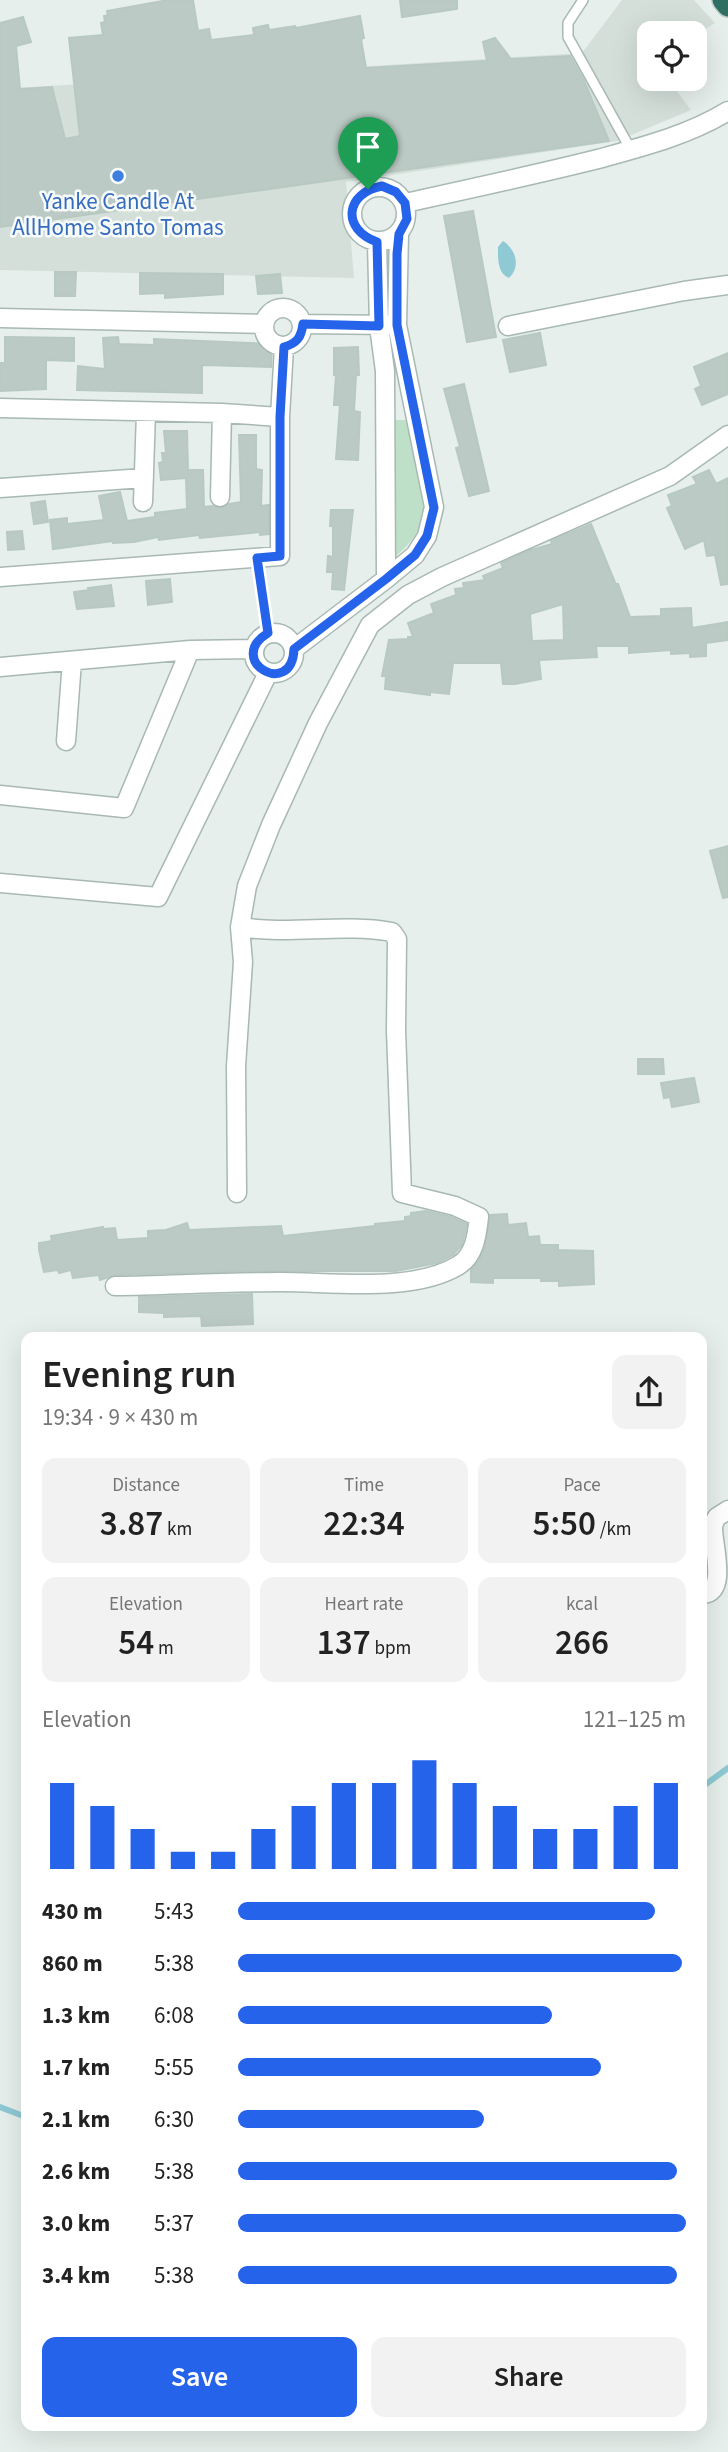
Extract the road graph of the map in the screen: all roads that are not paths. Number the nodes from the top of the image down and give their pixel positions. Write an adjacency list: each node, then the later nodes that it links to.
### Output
1 (583, 0): 5 (lane)
2 (723, 0): 3 (highway)
3 (728, 6)
4 (728, 111): 5 (street)
5 (632, 150): 6 (street)
6 (405, 203): 7 (street); 8 (street)
7 (399, 234): 8 (street); 13 (street)
8 (377, 242): 14 (street)
9 (728, 285): 15 (street)
10 (0, 318): 11 (street)
11 (264, 324): 12 (street); 16 (street)
12 (303, 324): 14 (street); 16 (street)
13 (397, 325): 14 (street); 27 (street)
14 (379, 326): 27 (street)
15 (508, 326)
16 (284, 347): 20 (street)
17 (0, 408): 18 (street)
18 (146, 412): 19 (street); 22 (street)
19 (222, 413): 20 (street); 24 (street)
20 (280, 417): 26 (street)
21 (728, 435): 37 (street)
22 (144, 478): 23 (street); 25 (street)
23 (0, 488)
24 (220, 497)
25 (143, 502)
26 (0, 577)
27 (386, 579): 29 (street)
28 (253, 649): 29 (street); 30 (street); 33 (street)
29 (294, 649): 33 (street)
30 (190, 650): 31 (street); 35 (street)
31 (72, 661): 32 (street); 34 (street)
32 (0, 667)
33 (268, 673): 36 (street)
34 (66, 741)
35 (0, 795)
36 (0, 883)
37 (240, 927): 38 (street); 39 (street)
38 (237, 1193)
39 (116, 1286)
40 (728, 1510): 41 (street)
41 (707, 1594)

